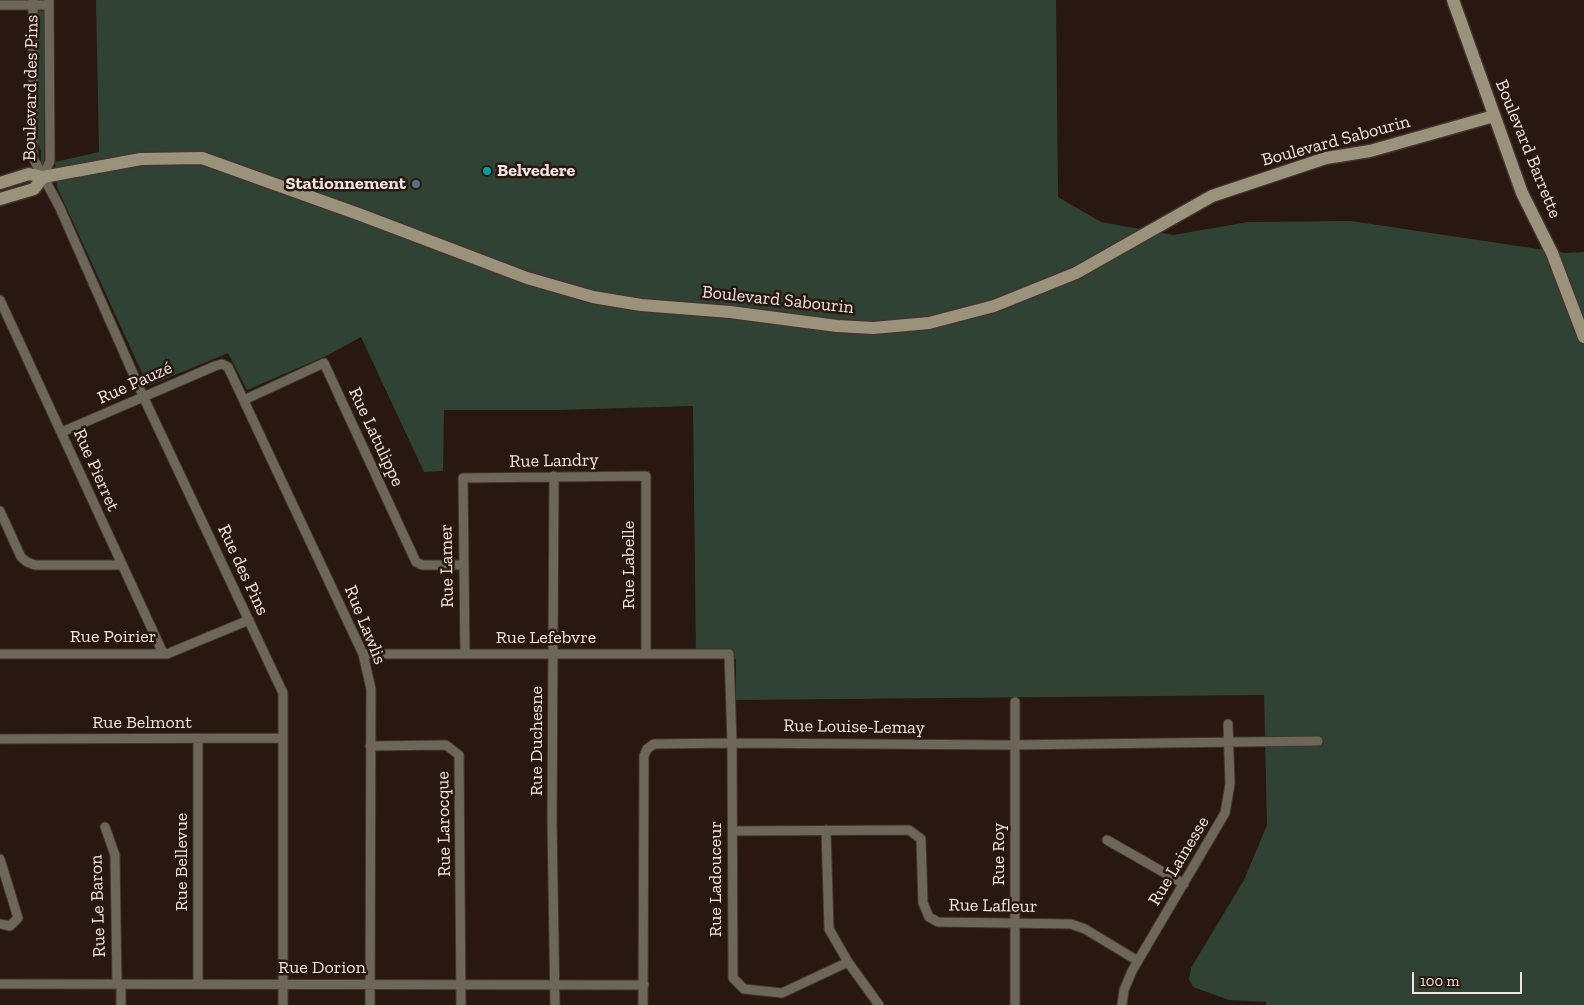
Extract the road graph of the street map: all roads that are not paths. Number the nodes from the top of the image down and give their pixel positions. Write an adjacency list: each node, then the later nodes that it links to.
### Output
1 (1453, 0): 5 (street, Boulevard Barrette)
2 (49, 2): 3 (street); 6 (street, Boulevard des Pins)
3 (33, 3): 4 (street); 6 (street, Boulevard des Pins)
4 (0, 5)
5 (1494, 116): 6 (street, Boulevard Sabourin); 10 (street, Boulevard Barrette)
6 (44, 177): 7 (street, Boulevard Sabourin); 8 (street, Boulevard Sabourin); 12 (street, Rue des Pins)
7 (0, 183)
8 (0, 199)
9 (0, 300): 14 (street, Rue Pierret)
10 (1584, 337)
11 (222, 364): 12 (street, Rue Pauzé); 13 (street, Rue Lawlis)
12 (143, 396): 14 (street, Rue Pauzé); 21 (street, Rue des Pins)
13 (244, 400): 20 (street, Rue Latulippe); 24 (street, Rue Lawlis)
14 (62, 432): 19 (street, Rue Pierret)
15 (554, 476): 16 (street, Rue Landry); 17 (street, Rue Landry); 26 (street, Rue Duchesne)
16 (646, 476): 27 (street, Rue Labelle)
17 (463, 478): 20 (street, Rue Lamer)
18 (0, 511): 19 (street)
19 (122, 565): 22 (street, Rue Pierret)
20 (462, 565): 25 (street, Rue Lamer)
21 (249, 620): 22 (street, Rue Poirier); 31 (street, Rue des Pins)
22 (163, 653): 23 (street, Rue Poirier)
23 (0, 654)
24 (363, 654): 25 (street, Rue Lefebvre); 38 (street, Rue Lawlis)
25 (465, 654): 26 (street, Rue Lefebvre)
26 (553, 654): 27 (street, Rue Lefebvre); 55 (street, Rue Duchesne)
27 (646, 654): 28 (street, Rue Lefebvre)
28 (729, 654): 34 (street, Rue Ladouceur)
29 (1014, 702): 37 (street, Rue Roy)
30 (1228, 724): 36 (street, Rue Lainesse)
31 (283, 738): 33 (street, Rue Belmont); 52 (street, Rue des Pins)
32 (0, 739): 33 (street, Rue Belmont)
33 (198, 739): 51 (street, Rue Bellevue)
34 (732, 742): 37 (street, Rue Louise-Lemay); 41 (street, Rue Ladouceur); 56 (street, Rue Louise-Lemay)
35 (1318, 742): 36 (street, Rue Louise-Lemay)
36 (1229, 744): 37 (street, Rue Louise-Lemay); 44 (street, Rue Lainesse)
37 (1016, 745): 45 (street, Rue Roy)
38 (370, 746): 53 (street, Rue Lawlis); 54 (street, Rue Larocque)
39 (105, 827): 50 (street, Rue Le Baron)
40 (826, 830): 41 (street, Rue Lafleur); 45 (street, Rue Lafleur); 48 (street)
41 (732, 831): 48 (street, Rue Ladouceur)
42 (1107, 840): 44 (street)
43 (0, 859): 46 (street)
44 (1184, 884): 47 (street, Rue Lainesse)
45 (1015, 922): 47 (street, Rue Lafleur); 64 (street, Rue Roy)
46 (0, 924)
47 (1138, 960): 65 (street, Rue Lainesse)
48 (848, 962): 63 (street)
49 (0, 984): 50 (street, Rue Dorion)
50 (119, 984): 51 (street, Rue Dorion); 57 (street, Rue Le Baron)
51 (198, 984): 52 (street, Rue Dorion)
52 (283, 984): 53 (street, Rue Dorion); 58 (street, Rue des Pins)
53 (369, 984): 54 (street, Rue Dorion); 59 (street, Rue Lawlis)
54 (462, 985): 55 (street, Rue Dorion); 60 (street)
55 (555, 985): 56 (street, Rue Dorion); 61 (street, Rue Duchesne)
56 (644, 985): 62 (street, Rue Louise-Lemay)
57 (121, 1005)
58 (283, 1005)
59 (370, 1005)
60 (461, 1005)
61 (555, 1005)
62 (643, 1005)
63 (879, 1005)
64 (1015, 1005)
65 (1122, 1005)

